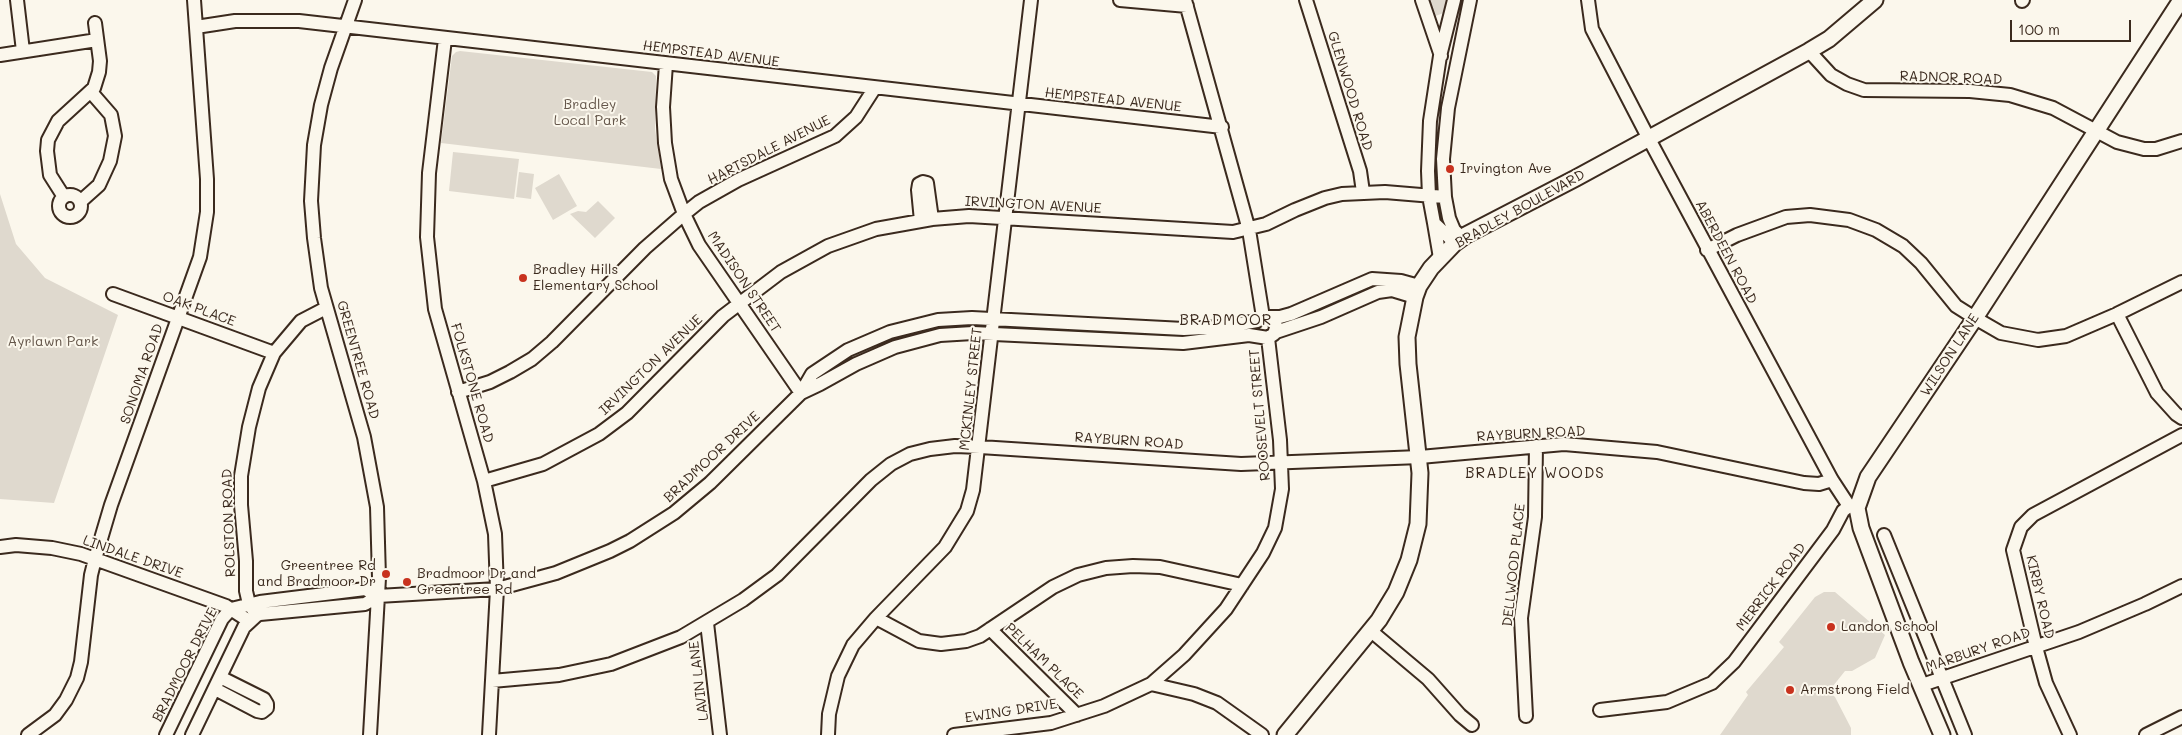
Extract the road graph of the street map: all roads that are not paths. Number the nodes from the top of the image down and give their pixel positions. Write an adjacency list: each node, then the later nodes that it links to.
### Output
1 (17, 0): 19 (street)
2 (194, 0): 16 (street, SONOMA ROAD)
3 (356, 0): 15 (street, GREENTREE ROAD)
4 (1031, 0): 27 (street, MCKINLEY STREET)
5 (1120, 0): 13 (street)
6 (1306, 0): 32 (street, GLENWOOD ROAD)
7 (1422, 0): 22 (street)
8 (1454, 0): 22 (street)
9 (1470, 0): 23 (street)
10 (1588, 0): 30 (street, ABERDEEN ROAD)
11 (1876, 0): 20 (main road, BRADLEY BOULEVARD)
12 (2181, 0): 29 (main road, WILSON LANE)
13 (1186, 3): 28 (street)
14 (95, 22): 18 (street)
15 (346, 26): 16 (street, HEMPSTEAD AVENUE); 17 (street, HEMPSTEAD AVENUE); 48 (street, GREENTREE ROAD)
16 (196, 27): 50 (street, SONOMA ROAD)
17 (444, 39): 24 (street, HEMPSTEAD AVENUE); 57 (street, FOLKSTONE ROAD)
18 (97, 40): 19 (street); 26 (street)
19 (23, 51): 21 (street)
20 (1809, 51): 29 (street, RADNOR ROAD); 30 (main road, BRADLEY BOULEVARD)
21 (0, 54)
22 (1440, 56): 23 (street); 33 (street)
23 (1458, 59): 35 (street)
24 (666, 64): 25 (street, HEMPSTEAD AVENUE); 37 (street, MADISON STREET)
25 (874, 89): 27 (street, HEMPSTEAD AVENUE); 37 (street, HARTSDALE AVENUE)
26 (91, 92): 34 (street); 36 (street)
27 (1019, 105): 28 (street, HEMPSTEAD AVENUE); 38 (street, MCKINLEY STREET)
28 (1222, 128): 40 (street)
29 (2096, 131): 31 (street, RADNOR ROAD); 51 (main road, WILSON LANE)
30 (1648, 139): 41 (main road, BRADLEY BOULEVARD); 42 (street, ABERDEEN ROAD)
31 (2182, 141)
32 (1363, 192): 33 (street, IRVINGTON AVENUE); 40 (street, IRVINGTON AVENUE)
33 (1429, 196): 35 (street, IRVINGTON AVENUE); 39 (street)
34 (64, 197): 36 (street); 36 (street)
35 (1445, 198): 41 (street)
36 (80, 202)
37 (684, 214): 47 (street, MADISON STREET); 57 (street, HARTSDALE AVENUE)
38 (1006, 218): 40 (street, IRVINGTON AVENUE); 47 (street, IRVINGTON AVENUE); 52 (street, MCKINLEY STREET)
39 (1434, 223): 41 (street); 43 (street)
40 (1249, 230): 53 (street)
41 (1458, 241): 43 (main road, BRADLEY BOULEVARD)
42 (1708, 250): 51 (street); 65 (street, ABERDEEN ROAD)
43 (1440, 258): 45 (main road, BRADLEY BOULEVARD)
44 (2182, 282): 49 (street)
45 (1417, 291): 53 (street, BRADMOOR DRIVE); 55 (street, BRADMOOR DRIVE); 63 (main road, BRADLEY BOULEVARD)
46 (113, 294): 50 (street, OAK PLACE)
47 (739, 303): 58 (street, MADISON STREET); 66 (street, IRVINGTON AVENUE)
48 (326, 308): 56 (street, ROLSTON ROAD); 74 (street, GREENTREE ROAD)
49 (2118, 314): 51 (street); 59 (street)
50 (178, 317): 56 (street, OAK PLACE); 70 (street, SONOMA ROAD)
51 (1975, 318): 67 (main road, WILSON LANE)
52 (993, 319): 53 (street, BRADMOOR DRIVE); 54 (street, MCKINLEY STREET); 58 (street, BRADMOOR DRIVE)
53 (1263, 319): 55 (street); 55 (street)
54 (992, 334): 55 (street, BRADMOOR DRIVE); 58 (street, BRADMOOR DRIVE); 62 (street, MCKINLEY STREET)
55 (1267, 335): 64 (street, ROOSEVELT STREET)
56 (274, 353): 75 (street, ROLSTON ROAD)
57 (458, 392): 66 (street, FOLKSTONE ROAD)
58 (801, 392): 73 (street, BRADMOOR DRIVE)
59 (2182, 418)
60 (2182, 435): 82 (street, KIRBY ROAD)
61 (1536, 446): 63 (street, RAYBURN ROAD); 65 (street, RAYBURN ROAD); 89 (street, DELLWOOD PLACE)
62 (980, 447): 64 (street, RAYBURN ROAD); 78 (street, MCKINLEY STREET); 79 (street, RAYBURN ROAD)
63 (1420, 457): 64 (street, RAYBURN ROAD); 81 (main road, BRADLEY BOULEVARD)
64 (1281, 463): 71 (street, ROOSEVELT STREET)
65 (1832, 480): 67 (street, ABERDEEN ROAD)
66 (484, 482): 73 (street, FOLKSTONE ROAD)
67 (1853, 507): 86 (main road); 87 (street, MERRICK ROAD)
68 (1884, 535): 83 (street)
69 (0, 547): 70 (street, LINDALE DRIVE)
70 (95, 559): 76 (street, LINDALE DRIVE); 92 (street, SONOMA ROAD)
71 (1242, 585): 80 (street); 85 (street, ROOSEVELT STREET)
72 (2182, 586): 82 (street, MARBURY ROAD)
73 (497, 589): 74 (street, BRADMOOR DRIVE); 84 (street, FOLKSTONE ROAD)
74 (378, 596): 75 (street, BRADMOOR DRIVE); 77 (street, BRADMOOR DRIVE); 95 (street, GREENTREE ROAD)
75 (249, 604): 76 (street, BRADMOOR DRIVE); 77 (street, ROLSTON ROAD)
76 (231, 609): 77 (street, LINDALE DRIVE); 93 (street, BRADMOOR DRIVE)
77 (253, 618): 94 (street)
78 (876, 618): 80 (street); 98 (street, MCKINLEY STREET)
79 (707, 623): 84 (street, RAYBURN ROAD); 97 (street, LAVIN LANE)
80 (990, 629): 88 (street, PELHAM PLACE)
81 (1371, 632): 91 (street); 101 (main road, BRADLEY BOULEVARD)
82 (2036, 646): 83 (street, MARBURY ROAD); 104 (street, KIRBY ROAD)
83 (1942, 677): 86 (street, MARBURY ROAD); 103 (street)
84 (492, 681): 96 (street, FOLKSTONE ROAD)
85 (1151, 684): 88 (street, EWING DRIVE); 100 (street)
86 (1922, 685): 102 (main road)
87 (1600, 710)
88 (1077, 715): 99 (street, EWING DRIVE)
89 (1526, 716)
90 (2182, 717): 105 (street)
91 (1472, 725)
92 (28, 735)
93 (166, 735)
94 (192, 735)
95 (370, 735)
96 (489, 735)
97 (720, 735)
98 (828, 735)
99 (954, 735)
100 (1262, 735)
101 (1286, 735)
102 (1942, 735)
103 (1965, 735)
104 (2070, 735)
105 (2146, 735)

